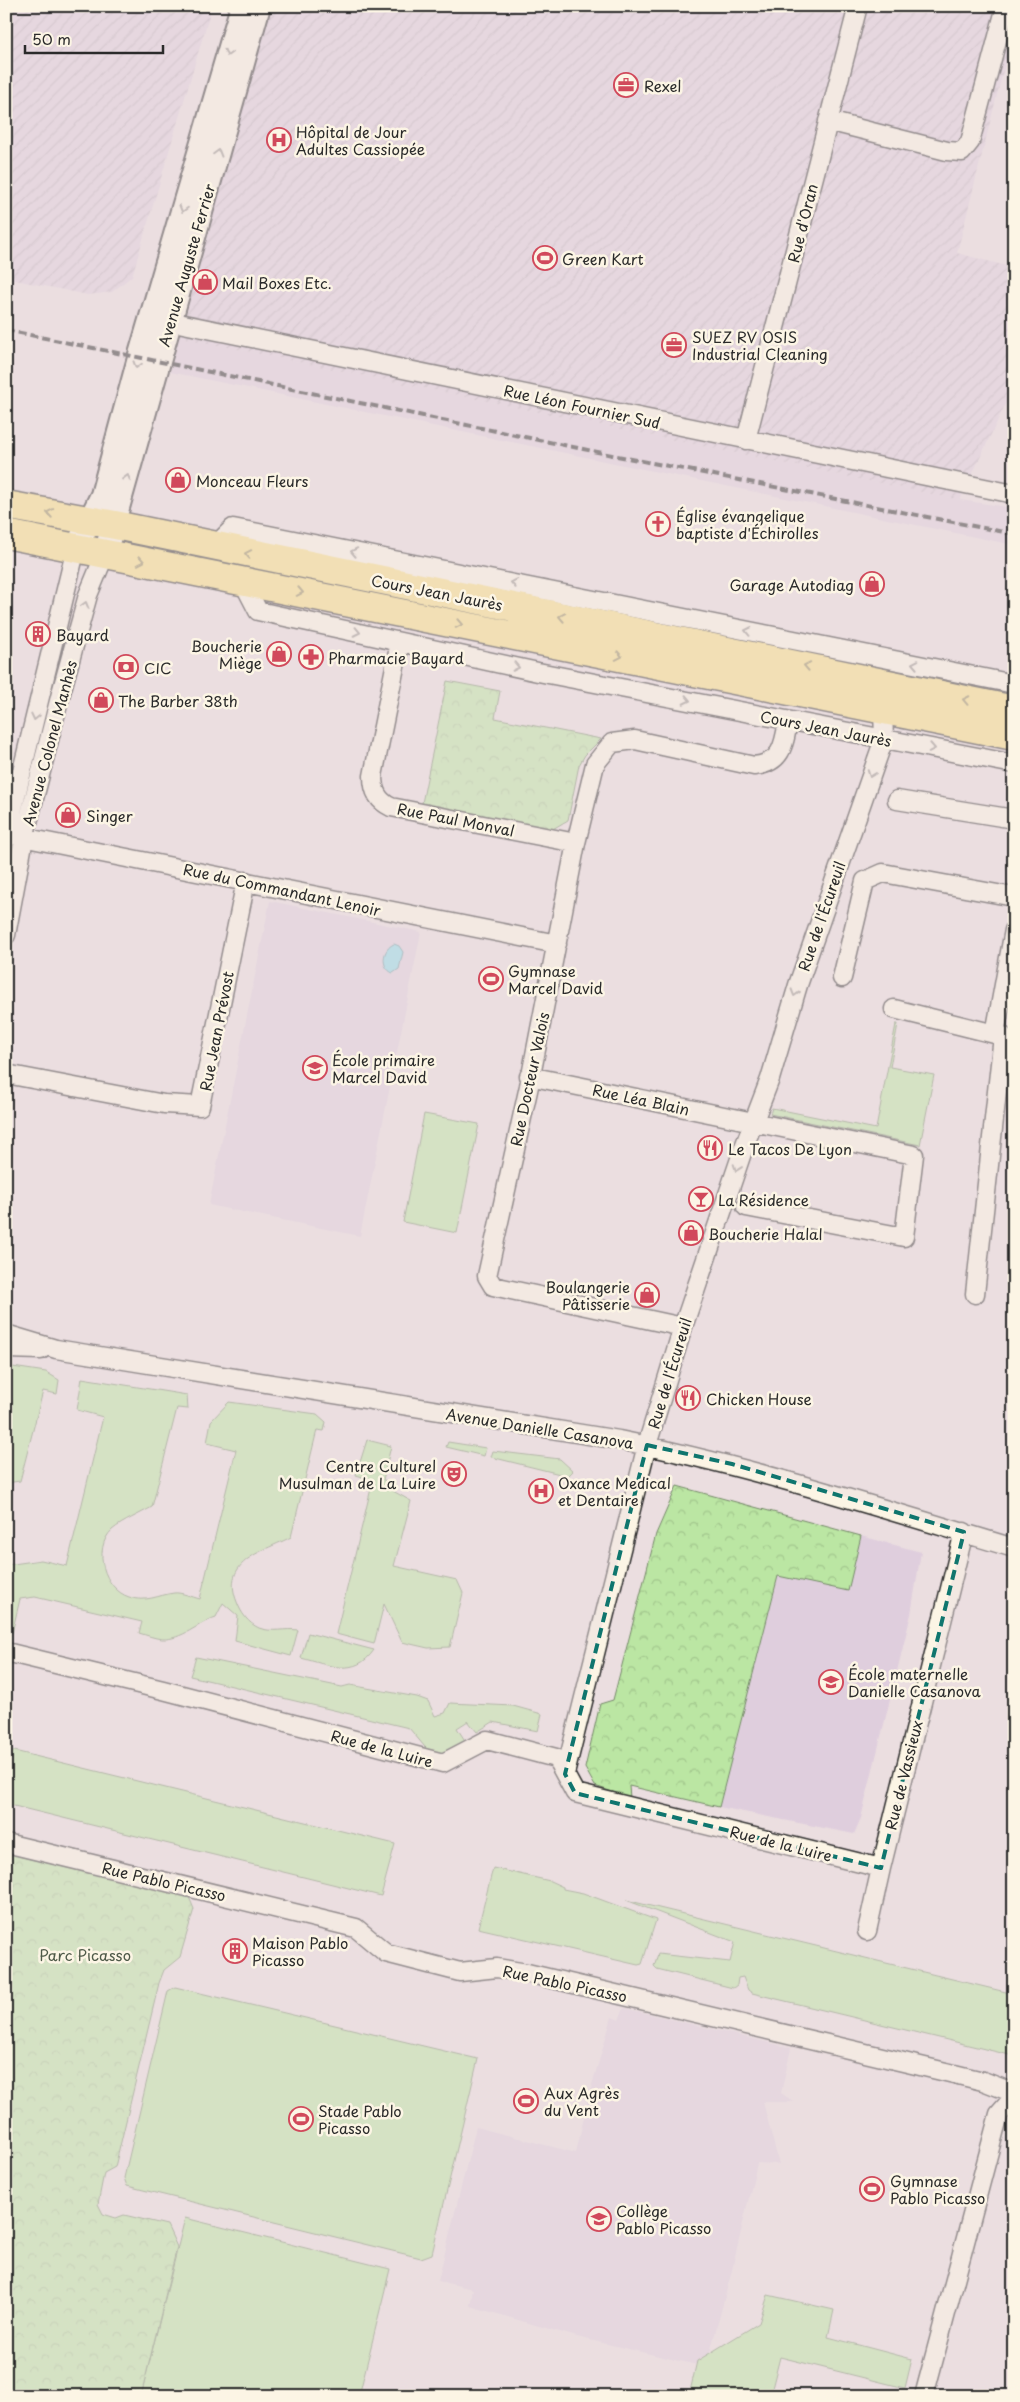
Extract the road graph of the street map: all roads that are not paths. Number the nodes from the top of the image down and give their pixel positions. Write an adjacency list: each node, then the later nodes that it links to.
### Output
1 (242, 6): 6 (street, Avenue Auguste Ferrier, one-way to 6)
2 (259, 6): 6 (street, Avenue Auguste Ferrier, one-way to 2)
3 (858, 6): 5 (street, Rue d'Oran)
4 (1006, 6): 5 (street)
5 (828, 121): 7 (street, Rue d'Oran)
6 (161, 320): 7 (street, Rue Léon Fournier Sud); 10 (street, Avenue Auguste Ferrier, one-way to 10); 11 (street, Avenue Auguste Ferrier, one-way to 6)
7 (746, 440): 8 (street, Rue Léon Fournier Sud)
8 (1014, 494)
9 (6, 505): 10 (main road, Cours Jean Jaurès, one-way to 9)
10 (89, 520): 11 (main road, Cours Jean Jaurès); 14 (street, Avenue Auguste Ferrier)
11 (115, 525): 13 (main road, Cours Jean Jaurès); 15 (street, Avenue Auguste Ferrier)
12 (6, 534): 14 (main road, Cours Jean Jaurès)
13 (214, 547): 17 (street, Cours Jean Jaurès, one-way to 13); 18 (main road, Cours Jean Jaurès, one-way to 13)
14 (76, 548): 15 (main road, Cours Jean Jaurès); 33 (street, Avenue Colonel Manhès, one-way to 33)
15 (105, 554): 16 (main road, Cours Jean Jaurès, one-way to 16); 34 (street, Avenue Colonel Manhès, one-way to 15)
16 (242, 580): 19 (street, Cours Jean Jaurès, one-way to 19); 21 (main road, Cours Jean Jaurès, one-way to 21)
17 (647, 610): 18 (street); 20 (street, Cours Jean Jaurès, one-way to 17)
18 (659, 637): 22 (main road, Cours Jean Jaurès, one-way to 18)
19 (400, 642): 24 (street, Cours Jean Jaurès, one-way to 24); 35 (street, Rue Paul Monval)
20 (865, 654): 22 (street); 23 (street, Cours Jean Jaurès, one-way to 20)
21 (682, 669): 24 (street); 25 (main road, Cours Jean Jaurès)
22 (842, 673): 26 (main road, Cours Jean Jaurès, one-way to 22)
23 (1014, 684)
24 (639, 691): 27 (street, Cours Jean Jaurès, one-way to 27)
25 (883, 710): 28 (main road, Cours Jean Jaurès); 29 (street, Rue de l'Écureuil)
26 (1014, 710)
27 (788, 721): 29 (street, Cours Jean Jaurès); 35 (street, Rue Docteur Valois)
28 (1014, 736)
29 (884, 739): 30 (street, Cours Jean Jaurès, one-way to 30); 46 (street, Rue de l'Écureuil, one-way to 46)
30 (1014, 764)
31 (897, 800): 32 (street)
32 (1014, 819)
33 (6, 836): 34 (street, Rue du Commandant Lenoir)
34 (24, 838): 36 (street, Rue du Commandant Lenoir); 39 (street, Avenue Colonel Manhès)
35 (576, 843): 40 (street, Rue Docteur Valois)
36 (246, 881): 40 (street, Rue du Commandant Lenoir); 44 (street, Rue Jean Prévost)
37 (1014, 897): 41 (street, Rue de l'Écureuil)
38 (1014, 930): 43 (street)
39 (6, 935)
40 (557, 944): 45 (street, Rue Docteur Valois)
41 (842, 978)
42 (894, 1009): 43 (street)
43 (995, 1034): 48 (street)
44 (6, 1074)
45 (530, 1076): 46 (street, Rue Léa Blain); 49 (street, Rue Docteur Valois)
46 (753, 1122): 47 (street); 49 (street, Rue de l'Écureuil, one-way to 49)
47 (746, 1208)
48 (975, 1294)
49 (683, 1327): 53 (street, Rue de l'Écureuil)
50 (6, 1334): 52 (street, Avenue Danielle Casanova)
51 (6, 1348): 52 (street, Avenue Danielle Casanova)
52 (56, 1350): 53 (street, Avenue Danielle Casanova)
53 (647, 1445): 54 (street, Avenue Danielle Casanova); 57 (street, Rue de l'Écureuil)
54 (964, 1532): 55 (street, Avenue Danielle Casanova); 59 (street, Rue de Vassieux)
55 (1014, 1548)
56 (6, 1652): 57 (street, Rue de la Luire)
57 (566, 1774): 59 (street, Rue de la Luire)
58 (6, 1843): 61 (street, Rue Pablo Picasso)
59 (880, 1868): 60 (street, Rue de Vassieux)
60 (867, 1931)
61 (1014, 2095): 62 (street)
62 (924, 2396)

